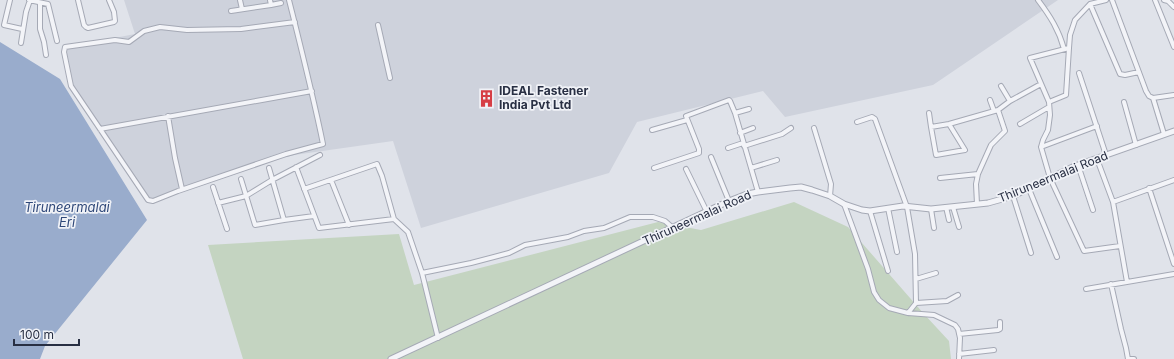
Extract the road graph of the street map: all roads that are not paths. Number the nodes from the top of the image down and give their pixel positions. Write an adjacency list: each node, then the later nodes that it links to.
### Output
1 (10, 0): 22 (street)
2 (30, 0): 13 (street); 22 (street)
3 (78, 0): 4 (street)
4 (109, 0)
5 (240, 0): 18 (street)
6 (270, 0): 16 (street)
7 (289, 0): 20 (street)
8 (1038, 0): 26 (street)
9 (1106, 0): 15 (street)
10 (1112, 0): 28 (street)
11 (1155, 0): 25 (street)
12 (1166, 0): 17 (street)
13 (40, 3): 23 (street); 27 (street)
14 (281, 3): 16 (street)
15 (1090, 4): 26 (street); 28 (street)
16 (271, 5): 18 (street)
17 (1174, 7)
18 (242, 9): 19 (street)
19 (231, 11)
20 (295, 22): 33 (street); 54 (street)
21 (378, 25): 30 (street)
22 (22, 29): 24 (street)
23 (56, 41)
24 (20, 43)
25 (1174, 47)
26 (1066, 48): 31 (street); 39 (street)
27 (46, 56)
28 (1139, 72): 35 (street)
29 (1079, 73): 49 (street)
30 (390, 78)
31 (1041, 84): 37 (street); 39 (street)
32 (1001, 86): 37 (street)
33 (312, 91): 44 (street); 83 (street)
34 (1174, 95): 35 (street)
35 (1153, 98): 58 (street)
36 (990, 100): 41 (street)
37 (1010, 102): 41 (street)
38 (1124, 102): 60 (street)
39 (1049, 104): 48 (street); 61 (street)
40 (749, 109): 43 (street)
41 (996, 110): 47 (street); 74 (street)
42 (929, 112): 53 (street)
43 (735, 113): 45 (street); 57 (street)
44 (168, 116): 54 (street); 83 (street)
45 (687, 120): 55 (street); 71 (street)
46 (857, 122): 96 (street)
47 (949, 124): 53 (street); 53 (street)
48 (1020, 124)
49 (1097, 126): 61 (street); 64 (street)
50 (754, 128): 57 (street)
51 (790, 128): 59 (street)
52 (814, 128): 88 (street)
53 (931, 128)
54 (100, 129): 83 (street)
55 (652, 130)
56 (1174, 131): 58 (street, Thiruneermalai Road)
57 (740, 133): 59 (street)
58 (1164, 134): 60 (street, Thiruneermalai Road)
59 (743, 144): 62 (street); 73 (street)
60 (1136, 145): 64 (street, Thiruneermalai Road)
61 (1042, 147): 76 (street)
62 (728, 148)
63 (320, 154): 69 (street)
64 (1106, 155): 66 (street, Thiruneermalai Road)
65 (711, 157): 90 (street)
66 (1097, 159): 68 (street, Thiruneermalai Road); 91 (street)
67 (777, 160): 73 (street)
68 (1078, 165): 76 (street, Thiruneermalai Road); 101 (street)
69 (296, 167): 78 (street); 84 (street)
70 (269, 168): 78 (street)
71 (654, 168)
72 (686, 168): 102 (street)
73 (751, 168): 86 (street)
74 (978, 174): 75 (street); 94 (street)
75 (940, 178)
76 (1050, 178): 85 (street, Thiruneermalai Road); 112 (street)
77 (241, 179): 87 (street)
78 (272, 180): 87 (street); 105 (street)
79 (331, 180): 84 (street); 104 (street); 107 (street)
80 (1174, 180): 82 (street)
81 (213, 187): 92 (street)
82 (1149, 188): 91 (street); 116 (street)
83 (182, 189)
84 (304, 189): 103 (street)
85 (1029, 189): 89 (street, Thiruneermalai Road); 115 (street)
86 (758, 192): 88 (street, Thiruneermalai Road); 90 (street, Thiruneermalai Road)
87 (246, 196): 92 (street); 105 (street)
88 (830, 196): 93 (street, Thiruneermalai Road)
89 (1013, 196): 94 (street, Thiruneermalai Road); 114 (street)
90 (729, 201): 102 (street, Thiruneermalai Road)
91 (1113, 202): 112 (street)
92 (218, 203): 109 (street)
93 (844, 204): 100 (street, Thiruneermalai Road); 127 (street)
94 (977, 204): 95 (street, Thiruneermalai Road)
95 (953, 206): 97 (street, Thiruneermalai Road); 108 (street)
96 (906, 207): 98 (street, Thiruneermalai Road); 99 (street, Thiruneermalai Road); 121 (street)
97 (946, 207): 99 (street, Thiruneermalai Road); 106 (street)
98 (888, 208): 100 (street, Thiruneermalai Road); 113 (street)
99 (931, 209): 111 (street)
100 (870, 210): 117 (street)
101 (1093, 210)
102 (707, 212): 110 (street, Thiruneermalai Road)
103 (314, 216): 105 (street); 107 (street)
104 (394, 219): 107 (street); 118 (street)
105 (284, 220)
106 (949, 220)
107 (349, 225)
108 (959, 226)
109 (227, 228)
110 (673, 228): 118 (street); 130 (street, Thiruneermalai Road)
111 (934, 228)
112 (1120, 246): 122 (street)
113 (897, 252)
114 (1031, 253)
115 (1057, 257)
116 (1174, 264)
117 (888, 271)
118 (422, 273): 130 (street)
119 (936, 273): 121 (street)
120 (1174, 274): 122 (street)
121 (916, 279): 126 (street)
122 (1127, 282): 123 (street)
123 (1111, 284): 124 (street); 135 (street)
124 (1086, 289)
125 (958, 295): 126 (street)
126 (916, 303): 127 (street)
127 (908, 314): 129 (street)
128 (1000, 322): 129 (street)
129 (959, 334): 132 (street)
130 (438, 338): 133 (street, Thiruneermalai Road)
131 (994, 350): 132 (street)
132 (959, 354): 134 (street)
133 (391, 359)
134 (959, 359)
135 (1128, 359): 136 (street)
136 (1134, 359)

